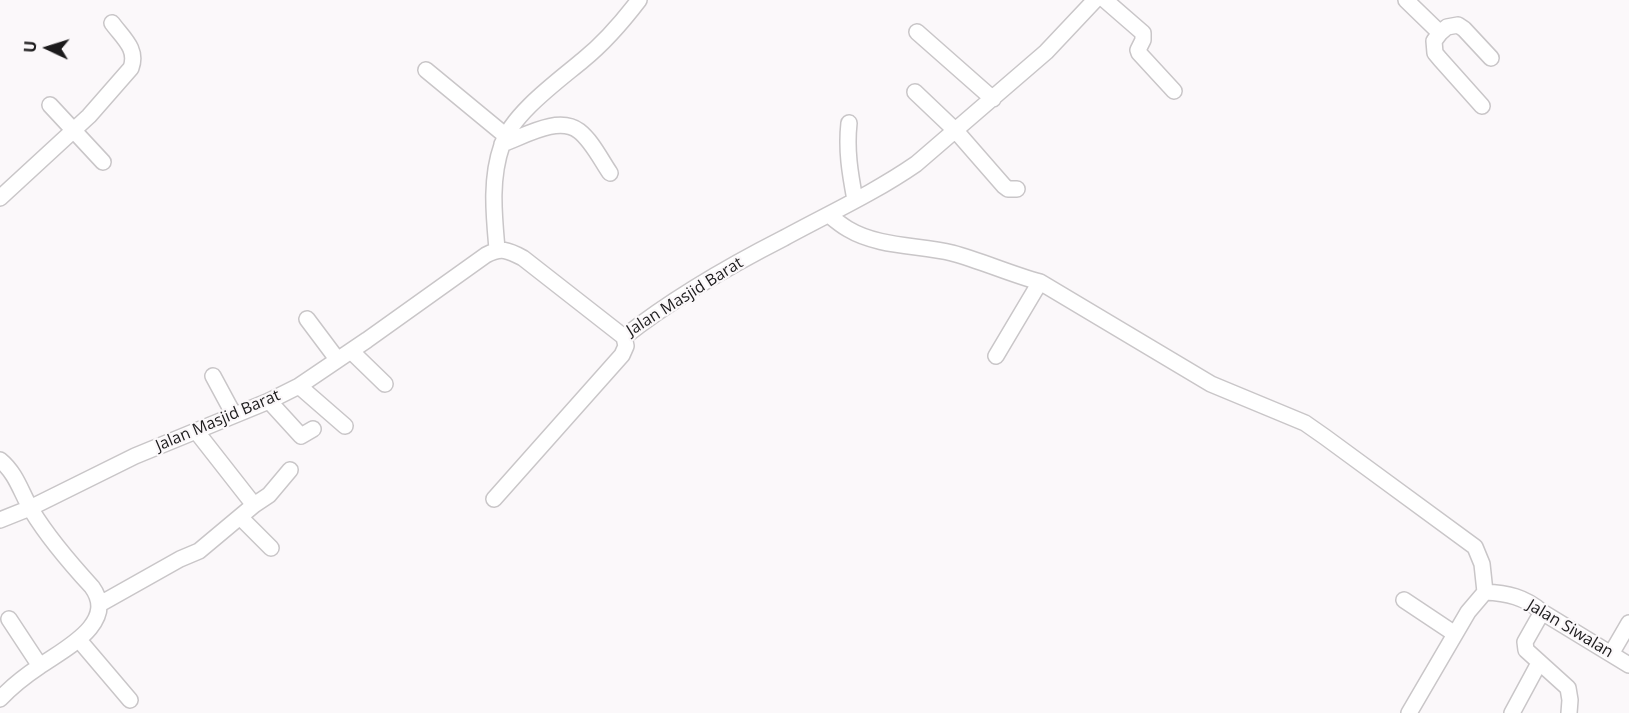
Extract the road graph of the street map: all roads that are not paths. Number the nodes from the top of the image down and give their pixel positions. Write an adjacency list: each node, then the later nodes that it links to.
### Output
1 (1095, 0): 12 (street, Jalan Masjid Barat)
2 (1105, 0): 10 (street)
3 (1406, 0): 7 (street)
4 (639, 1): 18 (street)
5 (112, 23): 16 (street)
6 (917, 32): 12 (street)
7 (1440, 33): 8 (street); 14 (street)
8 (1491, 58)
9 (426, 70): 18 (street)
10 (1174, 91)
11 (915, 92): 17 (street)
12 (993, 99): 17 (street, Jalan Masjid Barat)
13 (50, 105): 16 (street)
14 (1482, 106)
15 (849, 123): 23 (street)
16 (73, 130): 19 (street); 22 (street)
17 (956, 131): 21 (street); 23 (street, Jalan Masjid Barat)
18 (504, 140): 20 (street); 25 (street)
19 (103, 162)
20 (610, 173)
21 (1017, 189)
22 (0, 198)
23 (855, 200): 24 (street, Jalan Masjid Barat)
24 (829, 215): 26 (street); 28 (street, Jalan Masjid Barat)
25 (497, 249): 28 (street, Jalan Masjid Barat); 29 (street, Jalan Masjid Barat)
26 (1040, 282): 30 (street); 48 (street)
27 (307, 319): 31 (street)
28 (624, 337): 42 (street)
29 (351, 351): 31 (street, Jalan Masjid Barat); 33 (street)
30 (996, 356)
31 (337, 359): 34 (street, Jalan Masjid Barat)
32 (213, 376): 36 (street)
33 (385, 384)
34 (299, 386): 35 (street, Jalan Masjid Barat); 37 (street)
35 (269, 401): 36 (street, Jalan Masjid Barat); 38 (street)
36 (234, 416): 39 (street, Jalan Masjid Barat)
37 (345, 426)
38 (313, 429)
39 (196, 431): 43 (street); 44 (street, Jalan Masjid Barat)
40 (0, 460): 44 (street)
41 (290, 470): 43 (street)
42 (494, 499)
43 (254, 505): 45 (street)
44 (30, 508): 46 (street, Jalan Masjid Barat); 50 (street)
45 (241, 518): 47 (street); 50 (street)
46 (0, 520)
47 (271, 549)
48 (1497, 593): 51 (street, Jalan Siwalan); 54 (street)
49 (1404, 600): 54 (street)
50 (100, 604): 55 (street)
51 (1542, 612): 56 (street, Jalan Siwalan); 57 (street)
52 (9, 619): 59 (street)
53 (1629, 623): 56 (street)
54 (1455, 634): 62 (street)
55 (79, 640): 59 (street); 61 (street)
56 (1611, 654): 58 (street, Jalan Siwalan)
57 (1539, 663): 63 (street); 64 (street)
58 (1629, 665)
59 (40, 666): 60 (street)
60 (0, 699)
61 (130, 700)
62 (1409, 713)
63 (1512, 713)
64 (1569, 713)

